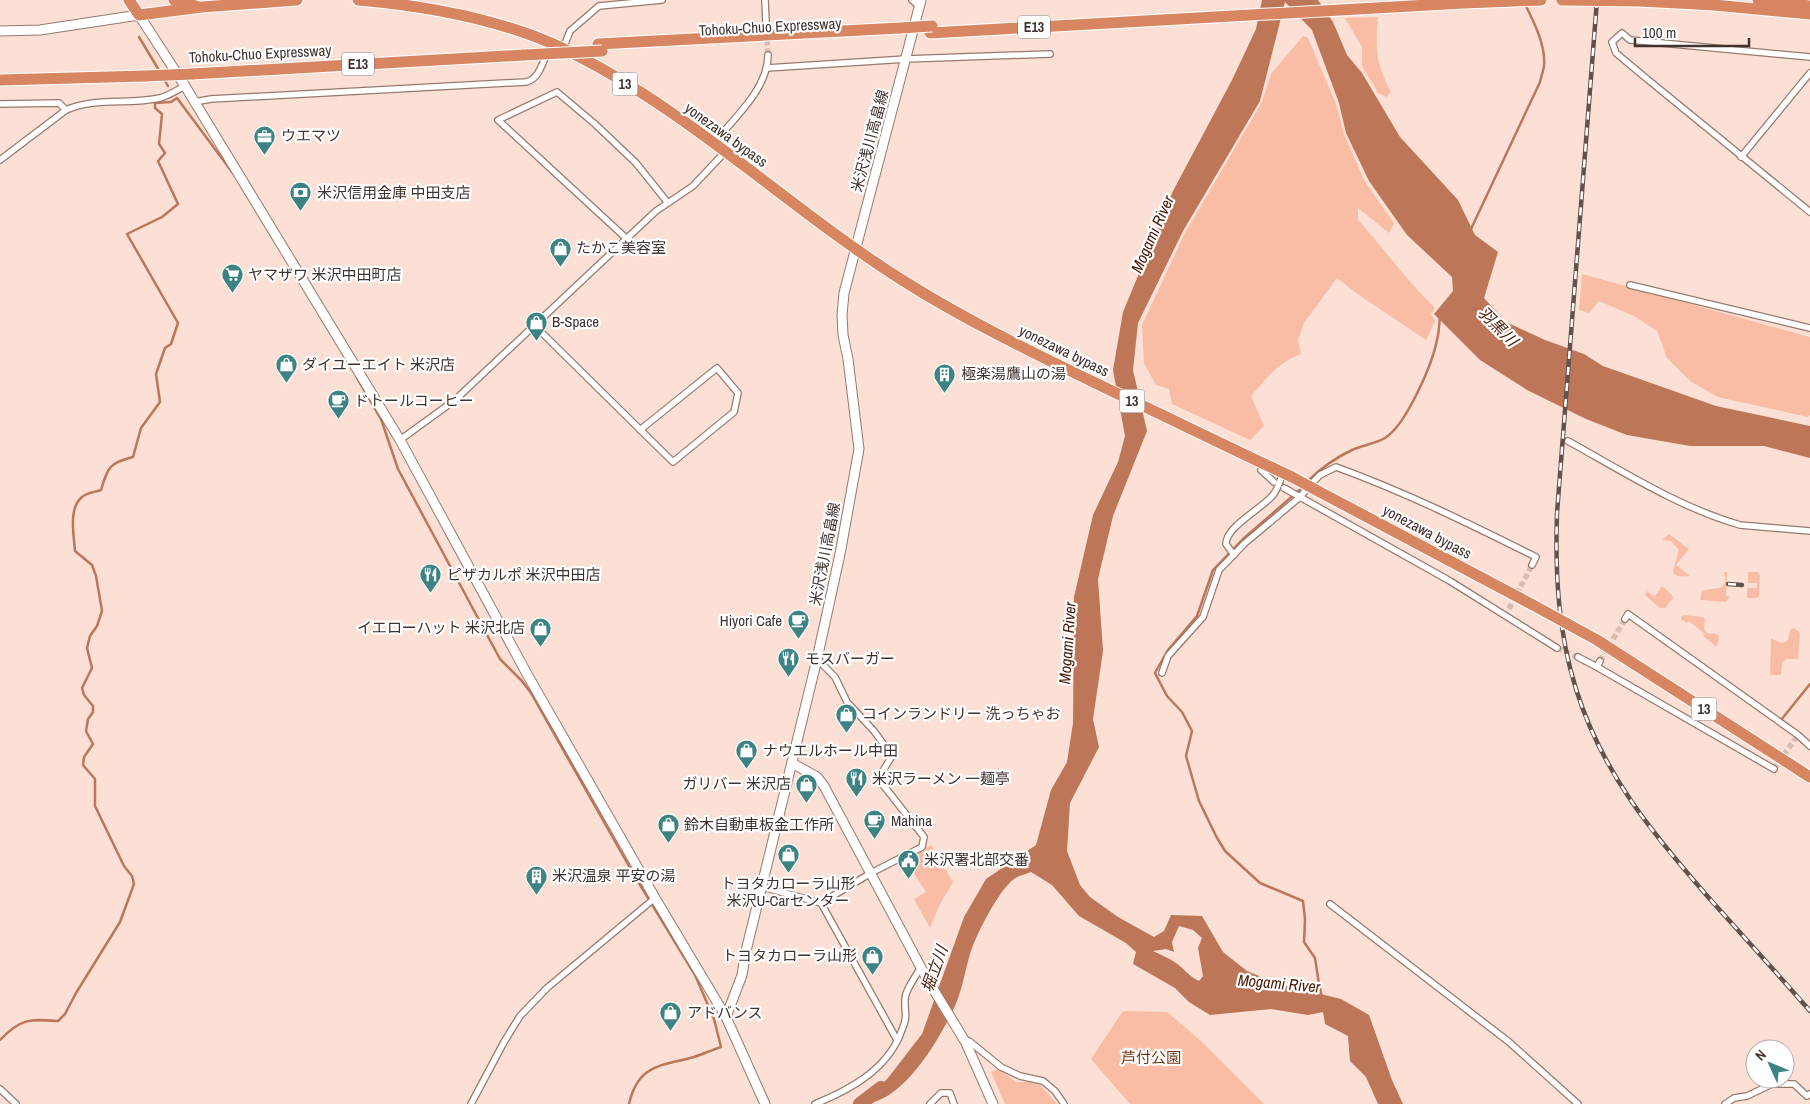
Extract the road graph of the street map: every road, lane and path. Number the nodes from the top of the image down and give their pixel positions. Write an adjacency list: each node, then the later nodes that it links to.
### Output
1 (129, 0): 18 (highway)
2 (174, 0): 16 (highway)
3 (297, 0): 16 (highway)
4 (358, 0): 22 (highway, yonezawa bypass / 13)
5 (651, 0): 6 (street); 13 (street)
6 (662, 0)
7 (765, 0): 20 (street)
8 (912, 0): 14 (street)
9 (1416, 0): 19 (highway, Tohoku-Chuo Expressway / E13)
10 (1541, 0): 19 (highway, Tohoku-Chuo Expressway / E13)
11 (1562, 0): 17 (highway, bridge)
12 (1758, 0): 15 (highway)
13 (630, 1): 23 (street)
14 (920, 3): 27 (street, 米沢浅川高畠線)
15 (1810, 6)
16 (202, 7): 18 (highway)
17 (1810, 14)
18 (139, 15): 21 (street); 33 (street)
19 (1138, 18): 30 (highway, Tohoku-Chuo Expressway / E13, bridge)
20 (766, 23)
21 (0, 31)
22 (550, 44): 23 (highway, yonezawa bypass / 13); 34 (street)
23 (563, 49): 37 (highway, yonezawa bypass / 13)
24 (1050, 54): 27 (street)
25 (768, 55): 28 (street)
26 (1810, 57): 39 (street)
27 (906, 59): 28 (street); 44 (street, 米沢浅川高畠線)
28 (767, 68): 37 (street)
29 (0, 73): 30 (highway, Tohoku-Chuo Expressway / E13)
30 (144, 73): 32 (highway, Tohoku-Chuo Expressway / E13)
31 (1810, 73): 39 (street)
32 (0, 80)
33 (184, 86): 34 (street); 36 (street)
34 (194, 102): 49 (street)
35 (0, 104): 36 (street)
36 (66, 110): 40 (street)
37 (714, 143): 38 (highway, yonezawa bypass / 13)
38 (726, 152): 41 (street); 44 (highway, yonezawa bypass / 13)
39 (1741, 157): 42 (street)
40 (0, 160)
41 (668, 203): 43 (street); 43 (street)
42 (1810, 212)
43 (627, 239): 46 (street)
44 (855, 249): 51 (highway, yonezawa bypass / 13); 64 (street, 米沢浅川高畠線)
45 (1630, 286): 47 (street)
46 (534, 326): 48 (street); 49 (street)
47 (1810, 328)
48 (640, 430): 48 (street)
49 (400, 440): 74 (street)
50 (1568, 441): 58 (street)
51 (1259, 462): 52 (highway, yonezawa bypass / 13); 53 (street)
52 (1287, 475): 54 (highway, yonezawa bypass / 13, bridge); 59 (street)
53 (1274, 482)
54 (1315, 487): 60 (street); 71 (highway, yonezawa bypass / 13, bridge)
55 (1285, 489): 57 (street)
56 (1306, 490): 57 (street)
57 (1299, 496): 59 (street); 62 (street)
58 (1810, 531)
59 (1234, 554): 67 (street)
60 (1532, 565)
61 (1625, 619): 68 (street)
62 (1557, 648)
63 (1578, 656): 66 (street)
64 (817, 659): 69 (street, 米沢浅川高畠線); 72 (street)
65 (1600, 661): 66 (street)
66 (1597, 667): 70 (street)
67 (1162, 673)
68 (1810, 746)
69 (792, 763): 72 (street); 73 (street, 米沢浅川高畠線)
70 (1774, 769)
71 (1810, 777)
72 (871, 873): 75 (street); 77 (street)
73 (763, 887): 75 (street); 78 (street, 米沢浅川高畠線)
74 (655, 898): 78 (street); 84 (street)
75 (821, 903): 79 (street)
76 (1330, 904): 91 (street)
77 (921, 967): 79 (street); 80 (street)
78 (726, 1016): 85 (street)
79 (898, 1040): 86 (street)
80 (966, 1043): 89 (street); 90 (street)
81 (0, 1089): 83 (street)
82 (1810, 1094): 92 (street)
83 (16, 1104)
84 (471, 1104)
85 (765, 1104)
86 (815, 1104)
87 (930, 1104): 88 (street)
88 (954, 1104)
89 (993, 1104)
90 (1064, 1104)
91 (1578, 1104)
92 (1725, 1104)

